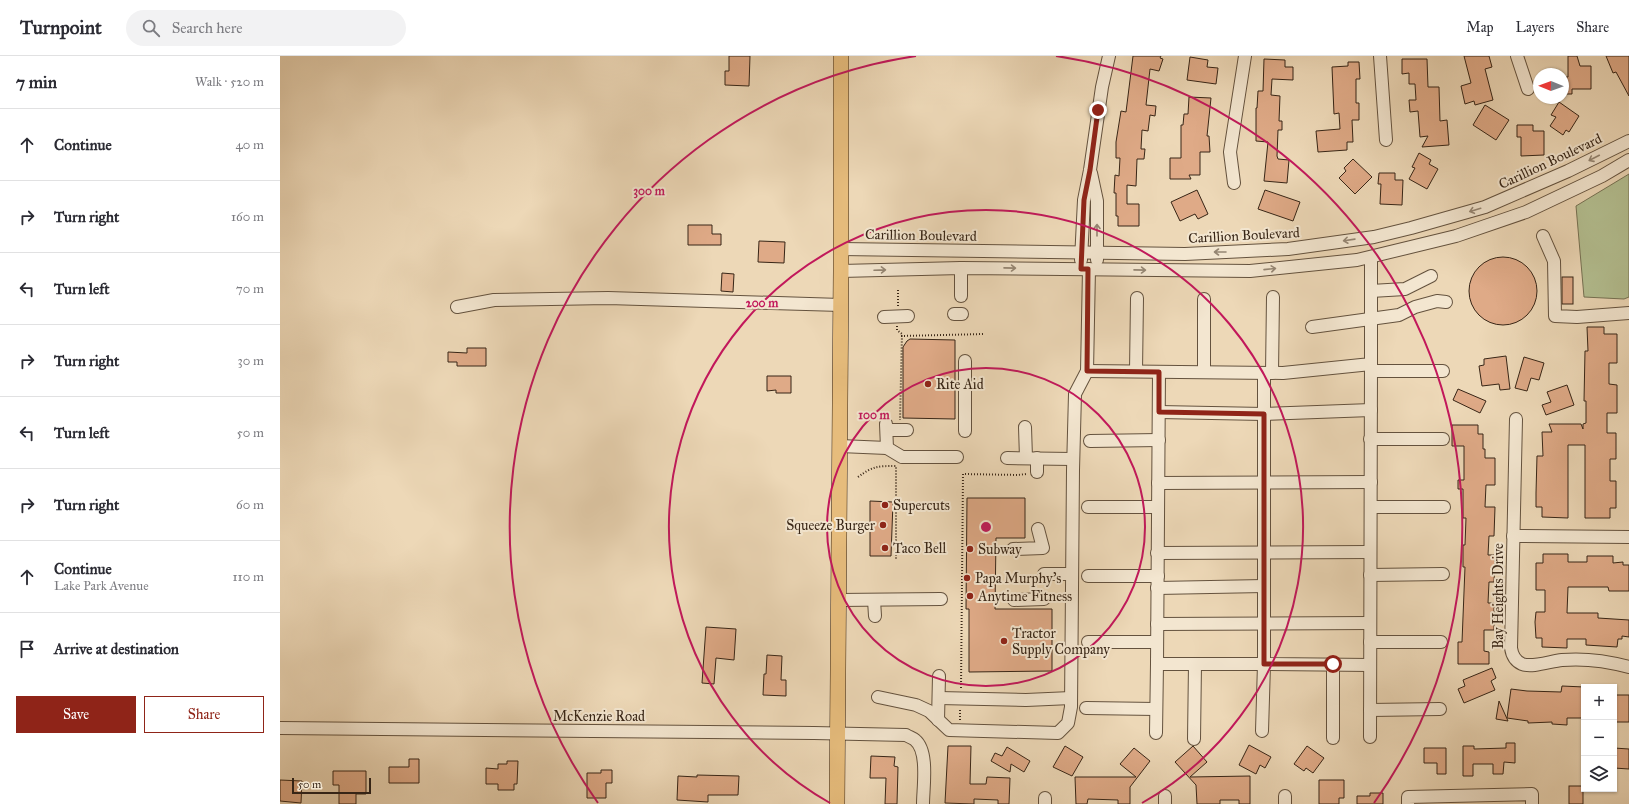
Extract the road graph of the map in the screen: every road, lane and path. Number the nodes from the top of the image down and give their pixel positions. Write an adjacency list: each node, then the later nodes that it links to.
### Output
1 (841, 56): 13 (main road)
2 (1109, 56): 10 (street)
3 (1245, 56): 11 (street)
4 (1380, 56): 7 (street)
5 (1517, 56): 6 (street)
6 (1528, 89)
7 (1386, 140)
8 (1629, 140): 15 (street, Carillion Boulevard, one-way to 15)
9 (1629, 160): 16 (street)
10 (1090, 170): 14 (street); 15 (street, one-way to 10)
11 (1234, 183)
12 (1543, 236): 30 (street)
13 (841, 249): 14 (street, Carillion Boulevard); 19 (main road)
14 (1082, 253): 15 (street, Carillion Boulevard); 18 (street)
15 (1097, 253): 18 (street)
16 (1371, 258): 18 (street, one-way to 16); 22 (street)
17 (961, 268): 18 (street, one-way to 18); 19 (street, one-way to 17); 23 (street)
18 (1089, 269): 39 (street)
19 (841, 271): 28 (main road)
20 (1430, 276): 22 (street)
21 (898, 289): 31 (path)
22 (1371, 291): 33 (street)
23 (961, 296)
24 (1137, 298): 40 (street)
25 (1273, 298): 44 (street)
26 (1204, 299): 43 (street)
27 (1446, 302): 33 (street)
28 (841, 305): 29 (street); 56 (main road)
29 (457, 307)
30 (1629, 313)
31 (903, 316): 32 (street); 36 (path)
32 (884, 318)
33 (1371, 319): 34 (street); 38 (street)
34 (1312, 327)
35 (984, 334): 36 (path)
36 (902, 336): 50 (path)
37 (965, 361): 51 (street)
38 (1371, 368): 41 (street); 44 (street); 45 (street)
39 (1087, 371): 40 (street); 61 (street)
40 (1136, 371): 42 (street)
41 (1443, 371)
42 (1159, 372): 43 (street); 46 (street)
43 (1204, 372): 44 (street)
44 (1268, 373): 47 (street)
45 (1371, 410): 47 (street); 52 (street)
46 (1159, 412): 47 (street); 55 (street)
47 (1264, 414): 67 (street)
48 (1516, 419): 73 (street, Bay Heights Drive)
49 (1025, 427): 60 (street)
50 (904, 430): 57 (street)
51 (965, 431)
52 (1370, 439): 53 (street); 65 (street)
53 (1443, 439)
54 (1090, 440): 55 (street)
55 (1159, 440): 66 (street)
56 (840, 446): 57 (street); 89 (main road)
57 (891, 450): 58 (street); 62 (path)
58 (957, 458)
59 (1007, 458): 60 (street)
60 (1031, 458): 61 (street); 63 (street)
61 (1073, 459): 81 (street)
62 (888, 466): 64 (path); 79 (path)
63 (1037, 472): 109 (path)
64 (858, 477)
65 (1371, 482): 67 (street); 70 (street)
66 (1158, 483): 67 (street); 69 (street)
67 (1263, 483): 78 (street)
68 (1088, 507): 69 (street)
69 (1158, 507): 77 (street)
70 (1370, 507): 71 (street); 76 (street)
71 (1444, 507)
72 (1038, 530): 75 (street)
73 (1514, 536): 74 (street); 105 (street, Bay Heights Drive)
74 (1629, 537)
75 (1013, 549)
76 (1370, 552): 78 (street); 82 (street)
77 (1158, 553): 78 (street); 85 (street)
78 (1263, 553): 86 (street)
79 (896, 559)
80 (1044, 574): 81 (street)
81 (1072, 574): 110 (street)
82 (1370, 574): 83 (street); 94 (street)
83 (1443, 574)
84 (1088, 576): 85 (street)
85 (1157, 582): 86 (street); 95 (street)
86 (1264, 586): 93 (street)
87 (940, 599): 90 (street)
88 (1044, 599): 91 (street)
89 (839, 600): 90 (street); 120 (main road)
90 (874, 600): 92 (street)
91 (1014, 600)
92 (875, 616)
93 (1264, 622): 94 (street); 95 (street); 102 (street)
94 (1370, 622): 98 (street)
95 (1157, 624): 97 (street)
96 (1088, 642): 97 (street)
97 (1157, 642): 100 (street)
98 (1370, 642): 99 (street); 104 (street)
99 (1441, 642)
100 (1157, 664): 101 (street); 112 (street)
101 (1195, 664): 102 (street); 123 (street)
102 (1264, 664): 103 (street); 118 (street)
103 (1333, 664): 104 (street); 122 (street)
104 (1370, 665): 114 (street)
105 (1629, 667)
106 (939, 676): 108 (street)
107 (878, 697): 115 (street)
108 (939, 698): 109 (street); 115 (street)
109 (960, 698): 110 (street); 117 (path)
110 (1071, 698): 117 (street)
111 (1086, 708): 112 (street)
112 (1156, 709): 119 (street)
113 (1440, 709): 114 (street)
114 (1370, 710): 121 (street)
115 (938, 720): 117 (street)
116 (280, 728): 120 (street, McKenzie Road)
117 (951, 730)
118 (1262, 731)
119 (1156, 733)
120 (838, 734): 124 (main road); 125 (street, McKenzie Road)
121 (1370, 737)
122 (1333, 738)
123 (1194, 739)
124 (837, 804)
125 (923, 804)
126 (1408, 804): 127 (street)
127 (1532, 804)

